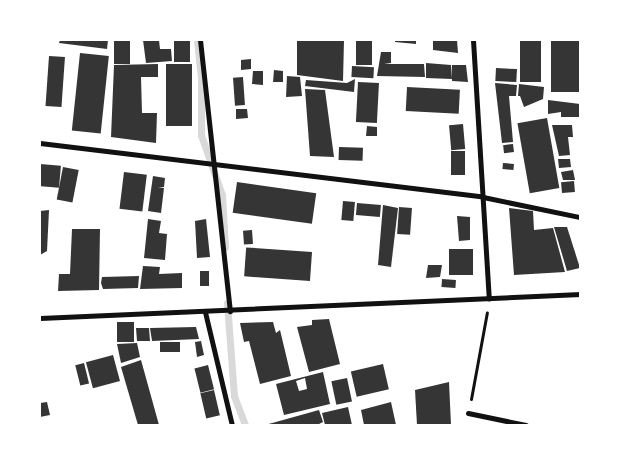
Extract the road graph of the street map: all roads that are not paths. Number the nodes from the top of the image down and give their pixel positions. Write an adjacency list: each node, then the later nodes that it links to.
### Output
1 (200, 40): 4 (street)
2 (473, 40): 5 (street)
3 (40, 143): 4 (street)
4 (214, 164): 5 (street); 9 (street)
5 (483, 197): 6 (street); 8 (street)
6 (580, 217)
7 (580, 294): 8 (street)
8 (489, 299): 9 (street)
9 (230, 311): 10 (street)
10 (205, 312): 11 (street); 13 (street)
11 (40, 318)
12 (468, 413): 14 (street)
13 (232, 425)
14 (526, 425)

